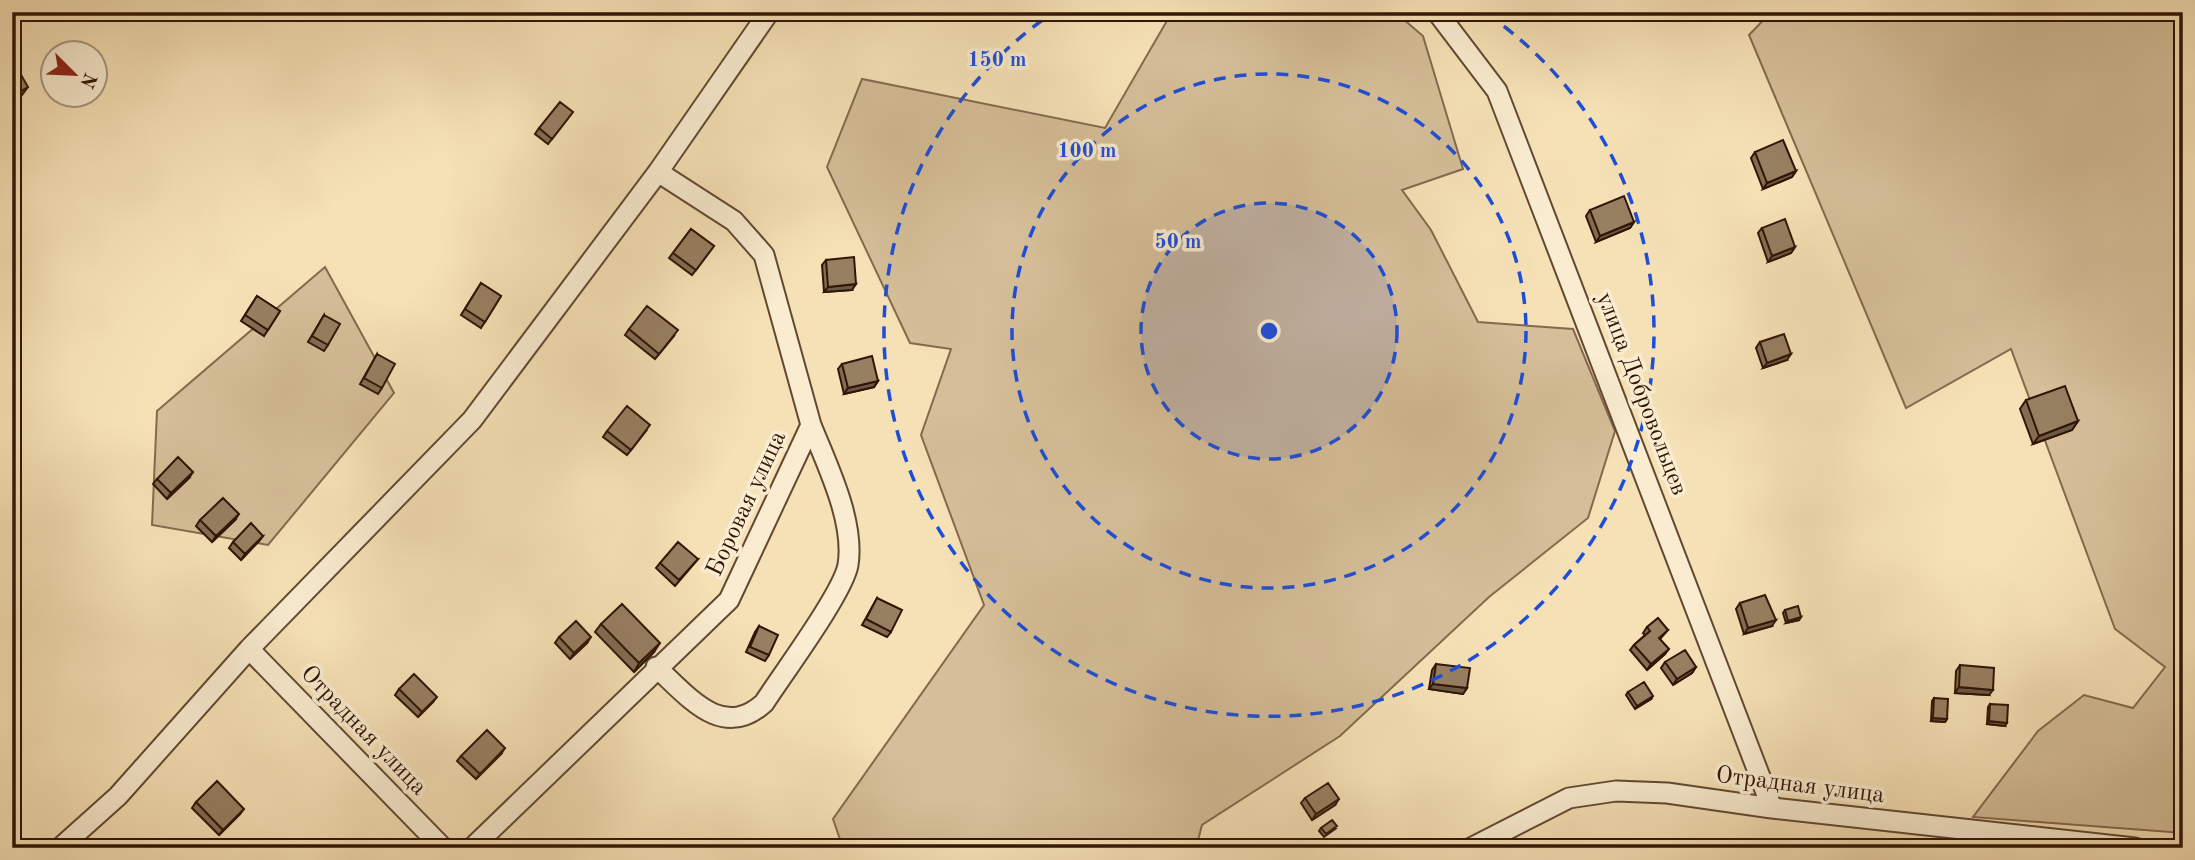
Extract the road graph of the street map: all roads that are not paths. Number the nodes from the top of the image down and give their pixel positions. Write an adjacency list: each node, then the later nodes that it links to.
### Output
1 (769, 12): 3 (street)
2 (1437, 12): 7 (street, улица Добровольцев)
3 (658, 172): 4 (street, Боровая улица); 5 (street)
4 (811, 425): 6 (street, Боровая улица); 6 (street)
5 (249, 649): 8 (street); 9 (street, Отрадная улица)
6 (656, 667): 10 (street, Боровая улица)
7 (1772, 808): 11 (street, Отрадная улица); 12 (street, Отрадная улица)
8 (60, 848)
9 (443, 848)
10 (472, 848)
11 (1471, 848)
12 (2135, 848)

